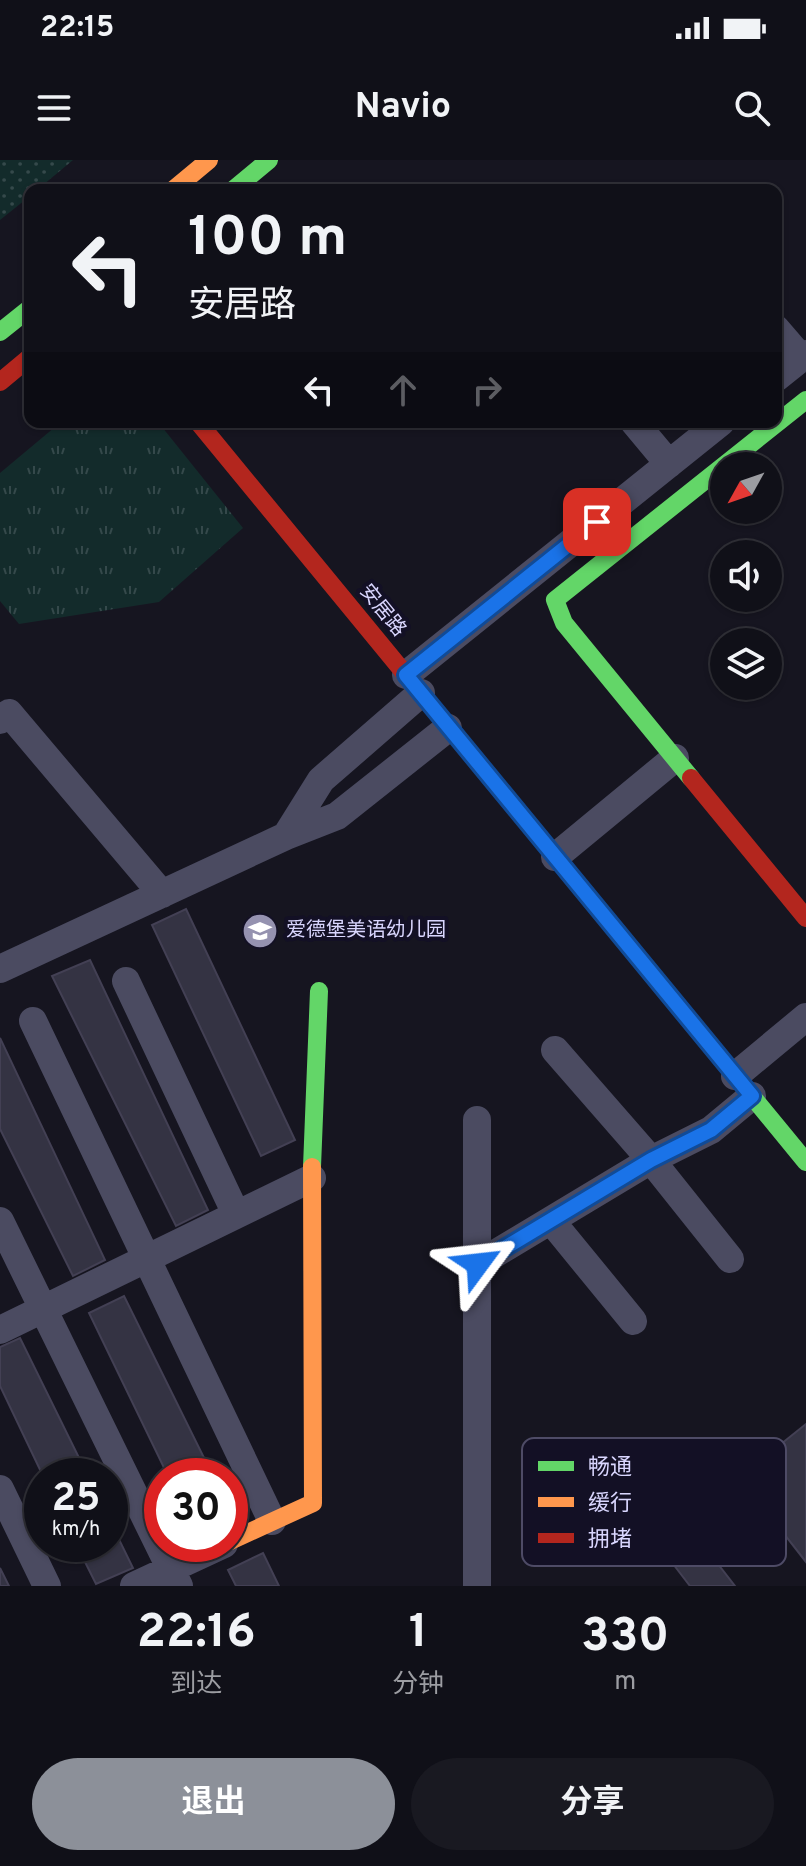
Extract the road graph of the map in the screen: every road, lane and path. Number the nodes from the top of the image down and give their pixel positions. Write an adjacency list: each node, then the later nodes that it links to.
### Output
1 (209, 160): 3 (street)
2 (269, 160): 4 (street)
3 (180, 184)
4 (240, 184)
5 (24, 313): 6 (street)
6 (0, 332)
7 (782, 335): 8 (street)
8 (803, 356): 10 (street)
9 (24, 362): 11 (street)
10 (782, 373)
11 (0, 382)
12 (806, 400): 13 (street)
13 (782, 419)
14 (203, 428): 19 (street, 安居路)
15 (639, 428): 18 (street)
16 (714, 428): 18 (street)
17 (771, 428): 22 (street)
18 (669, 464): 19 (street)
19 (413, 684): 21 (street, 安居路); 23 (street)
20 (0, 720): 25 (street)
21 (448, 728): 23 (street); 24 (street, 安居路)
22 (675, 758): 24 (street); 26 (street)
23 (286, 836): 25 (street)
24 (555, 857): 33 (street, 安居路)
25 (162, 894): 27 (street)
26 (806, 918)
27 (0, 969)
28 (126, 981): 38 (street)
29 (319, 991): 37 (street)
30 (806, 1017): 33 (street)
31 (33, 1021): 41 (street)
32 (555, 1050): 35 (street)
33 (743, 1086): 35 (street); 36 (street, 安居路)
34 (477, 1120): 43 (street)
35 (651, 1160): 40 (street); 42 (street)
36 (806, 1162)
37 (312, 1178): 38 (street); 48 (street)
38 (236, 1214): 41 (street)
39 (0, 1221): 44 (street)
40 (552, 1222): 43 (street); 45 (street)
41 (146, 1257): 44 (street); 48 (street)
42 (730, 1259)
43 (478, 1264): 54 (street)
44 (42, 1309): 46 (street); 51 (street)
45 (633, 1321)
46 (0, 1330)
47 (0, 1489): 52 (street)
48 (272, 1521): 49 (street)
49 (248, 1532)
50 (197, 1562): 51 (street)
51 (175, 1577): 53 (street)
52 (47, 1586)
53 (134, 1586)
54 (477, 1586)

